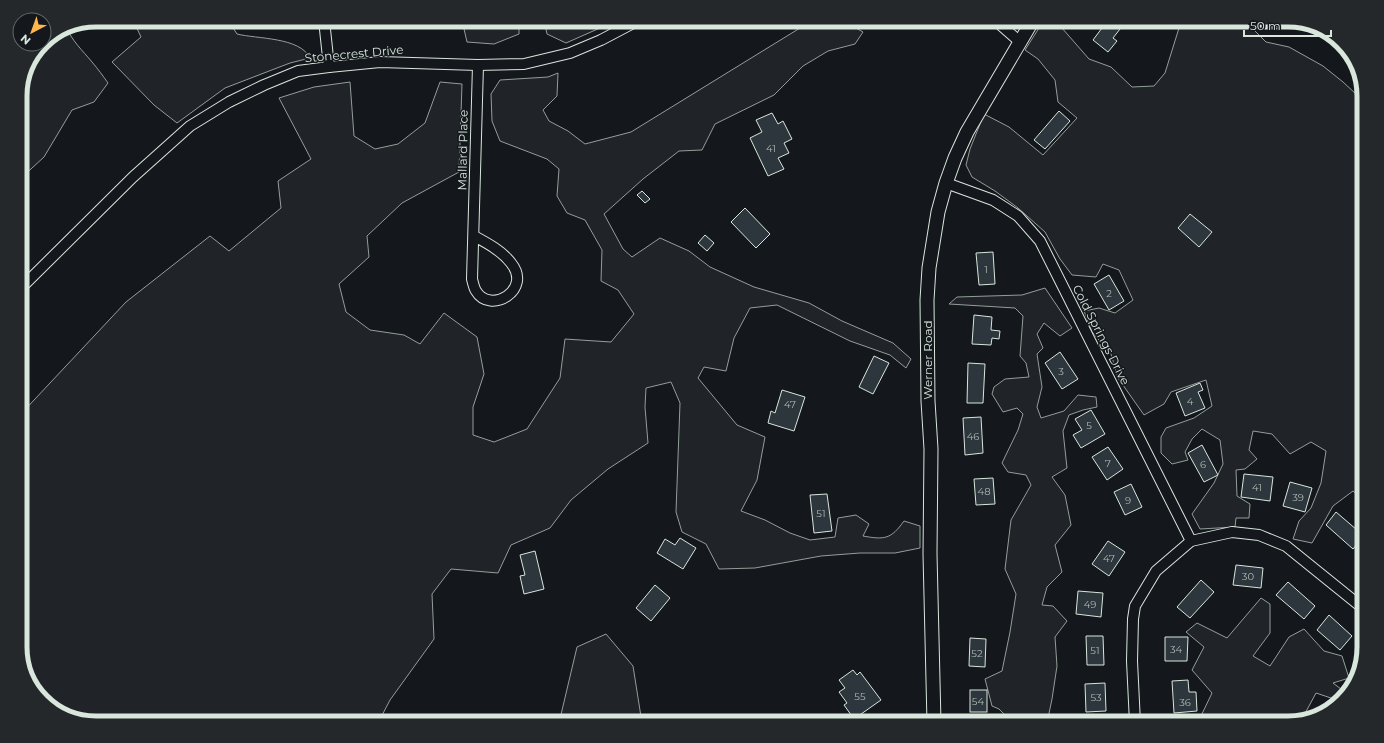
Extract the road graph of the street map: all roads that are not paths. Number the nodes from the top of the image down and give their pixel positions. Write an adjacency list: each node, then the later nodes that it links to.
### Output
1 (325, 27): 7 (street)
2 (626, 27): 6 (street, Stonecrest Drive)
3 (1003, 27): 5 (street)
4 (1029, 27): 5 (street, Werner Road)
5 (1020, 42): 8 (street, Werner Road)
6 (478, 65): 7 (street, Stonecrest Drive); 9 (street, Mallard Place)
7 (330, 67): 10 (street, Stonecrest Drive)
8 (946, 183): 11 (street, Cold Springs Drive); 13 (street, Werner Road)
9 (474, 236): 9 (street, Mallard Place)
10 (27, 282)
11 (1191, 541): 12 (street); 14 (street)
12 (1357, 603)
13 (934, 716)
14 (1135, 716)

